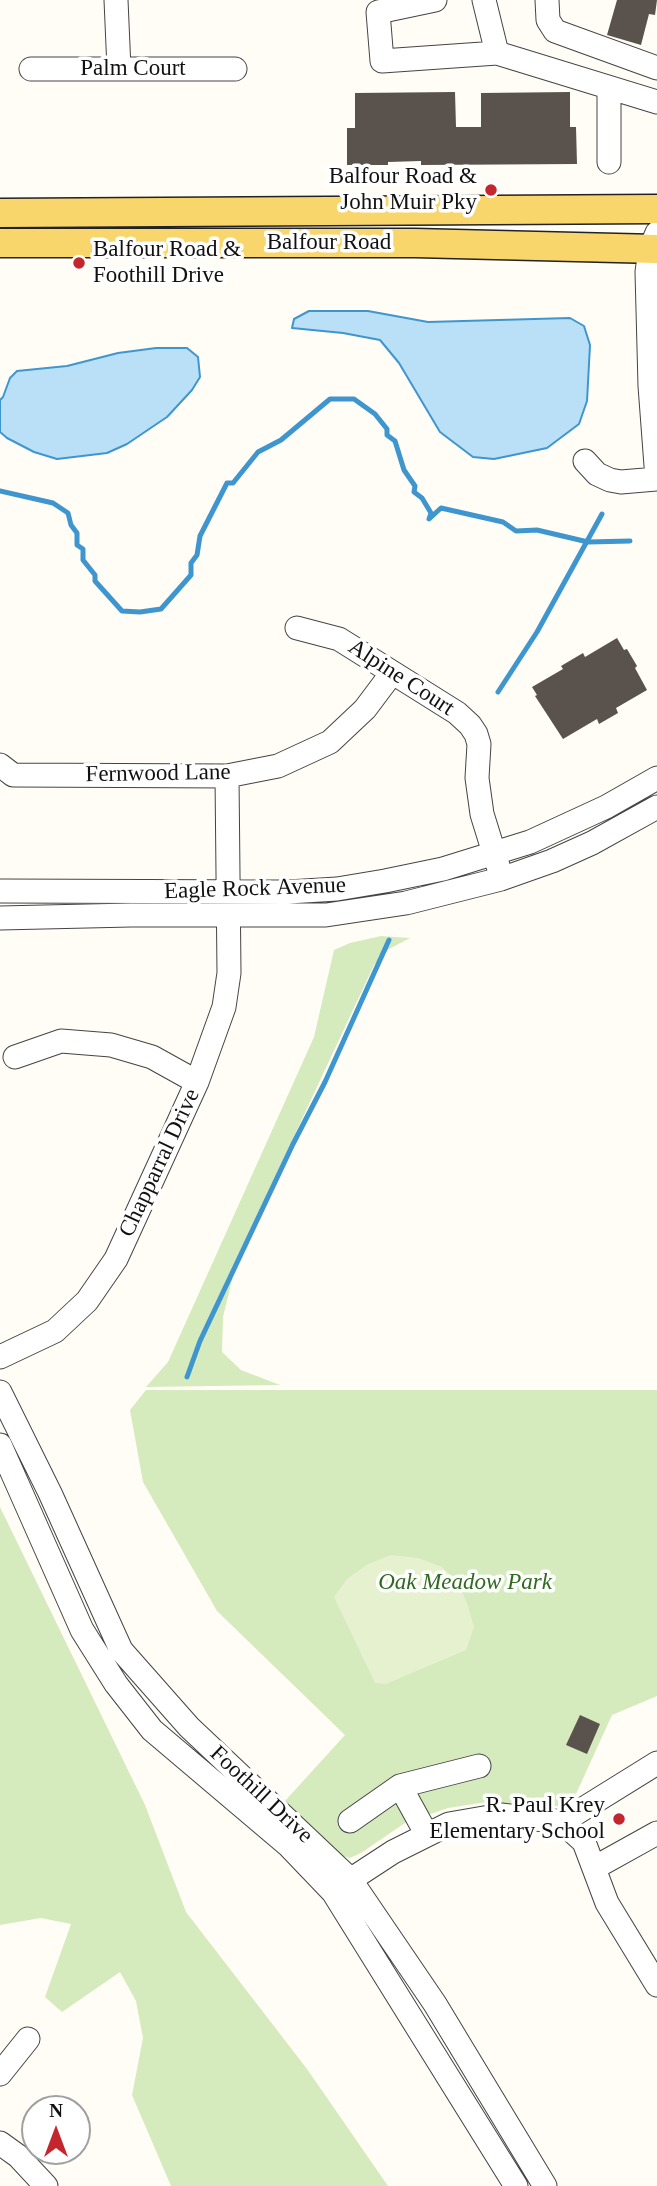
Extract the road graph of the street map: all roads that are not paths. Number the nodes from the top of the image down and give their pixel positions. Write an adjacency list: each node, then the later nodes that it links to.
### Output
1 (116, 0): 8 (street)
2 (435, 0): 5 (street)
3 (484, 0): 5 (street)
4 (547, 0): 6 (street)
5 (497, 53): 10 (street)
6 (657, 68)
7 (31, 69): 8 (street, Palm Court)
8 (119, 69): 9 (street, Palm Court)
9 (235, 69)
10 (609, 89): 11 (street); 12 (street)
11 (657, 102)
12 (609, 162)
13 (657, 209): 14 (main road, Balfour Road)
14 (0, 213)
15 (0, 243): 16 (main road, Balfour Road)
16 (655, 244): 18 (street)
17 (585, 461): 18 (street)
18 (657, 479)
19 (297, 628): 20 (street, Alpine Court)
20 (392, 673): 22 (street, Fernwood Lane); 25 (street, Alpine Court)
21 (6, 770): 22 (street, Fernwood Lane)
22 (227, 776): 28 (street, Chapparral Drive)
23 (657, 778): 25 (street, Eagle Rock Avenue)
24 (657, 807): 26 (street, Eagle Rock Avenue)
25 (494, 855): 26 (street, Alpine Court); 28 (street, Eagle Rock Avenue)
26 (501, 878): 29 (street, Eagle Rock Avenue)
27 (0, 891): 28 (street, Eagle Rock Avenue)
28 (229, 892): 29 (street, Chapparral Drive)
29 (229, 915): 30 (street, Eagle Rock Avenue); 32 (street, Chapparral Drive)
30 (0, 918)
31 (15, 1058): 32 (street)
32 (197, 1082): 33 (street, Chapparral Drive)
33 (0, 1357)
34 (0, 1392): 44 (street, Foothill Drive)
35 (0, 1445): 44 (street, Foothill Drive)
36 (657, 1763): 40 (street)
37 (479, 1766): 38 (street)
38 (400, 1786): 39 (street); 42 (street)
39 (350, 1821)
40 (562, 1822): 42 (street); 43 (street)
41 (657, 1833): 43 (street)
42 (427, 1835): 44 (street)
43 (594, 1868): 45 (street)
44 (341, 1886): 50 (street, Foothill Drive); 51 (street, Foothill Drive)
45 (657, 1985)
46 (28, 2039): 47 (street)
47 (0, 2074)
48 (0, 2143): 49 (street)
49 (46, 2186)
50 (516, 2186)
51 (545, 2186)

